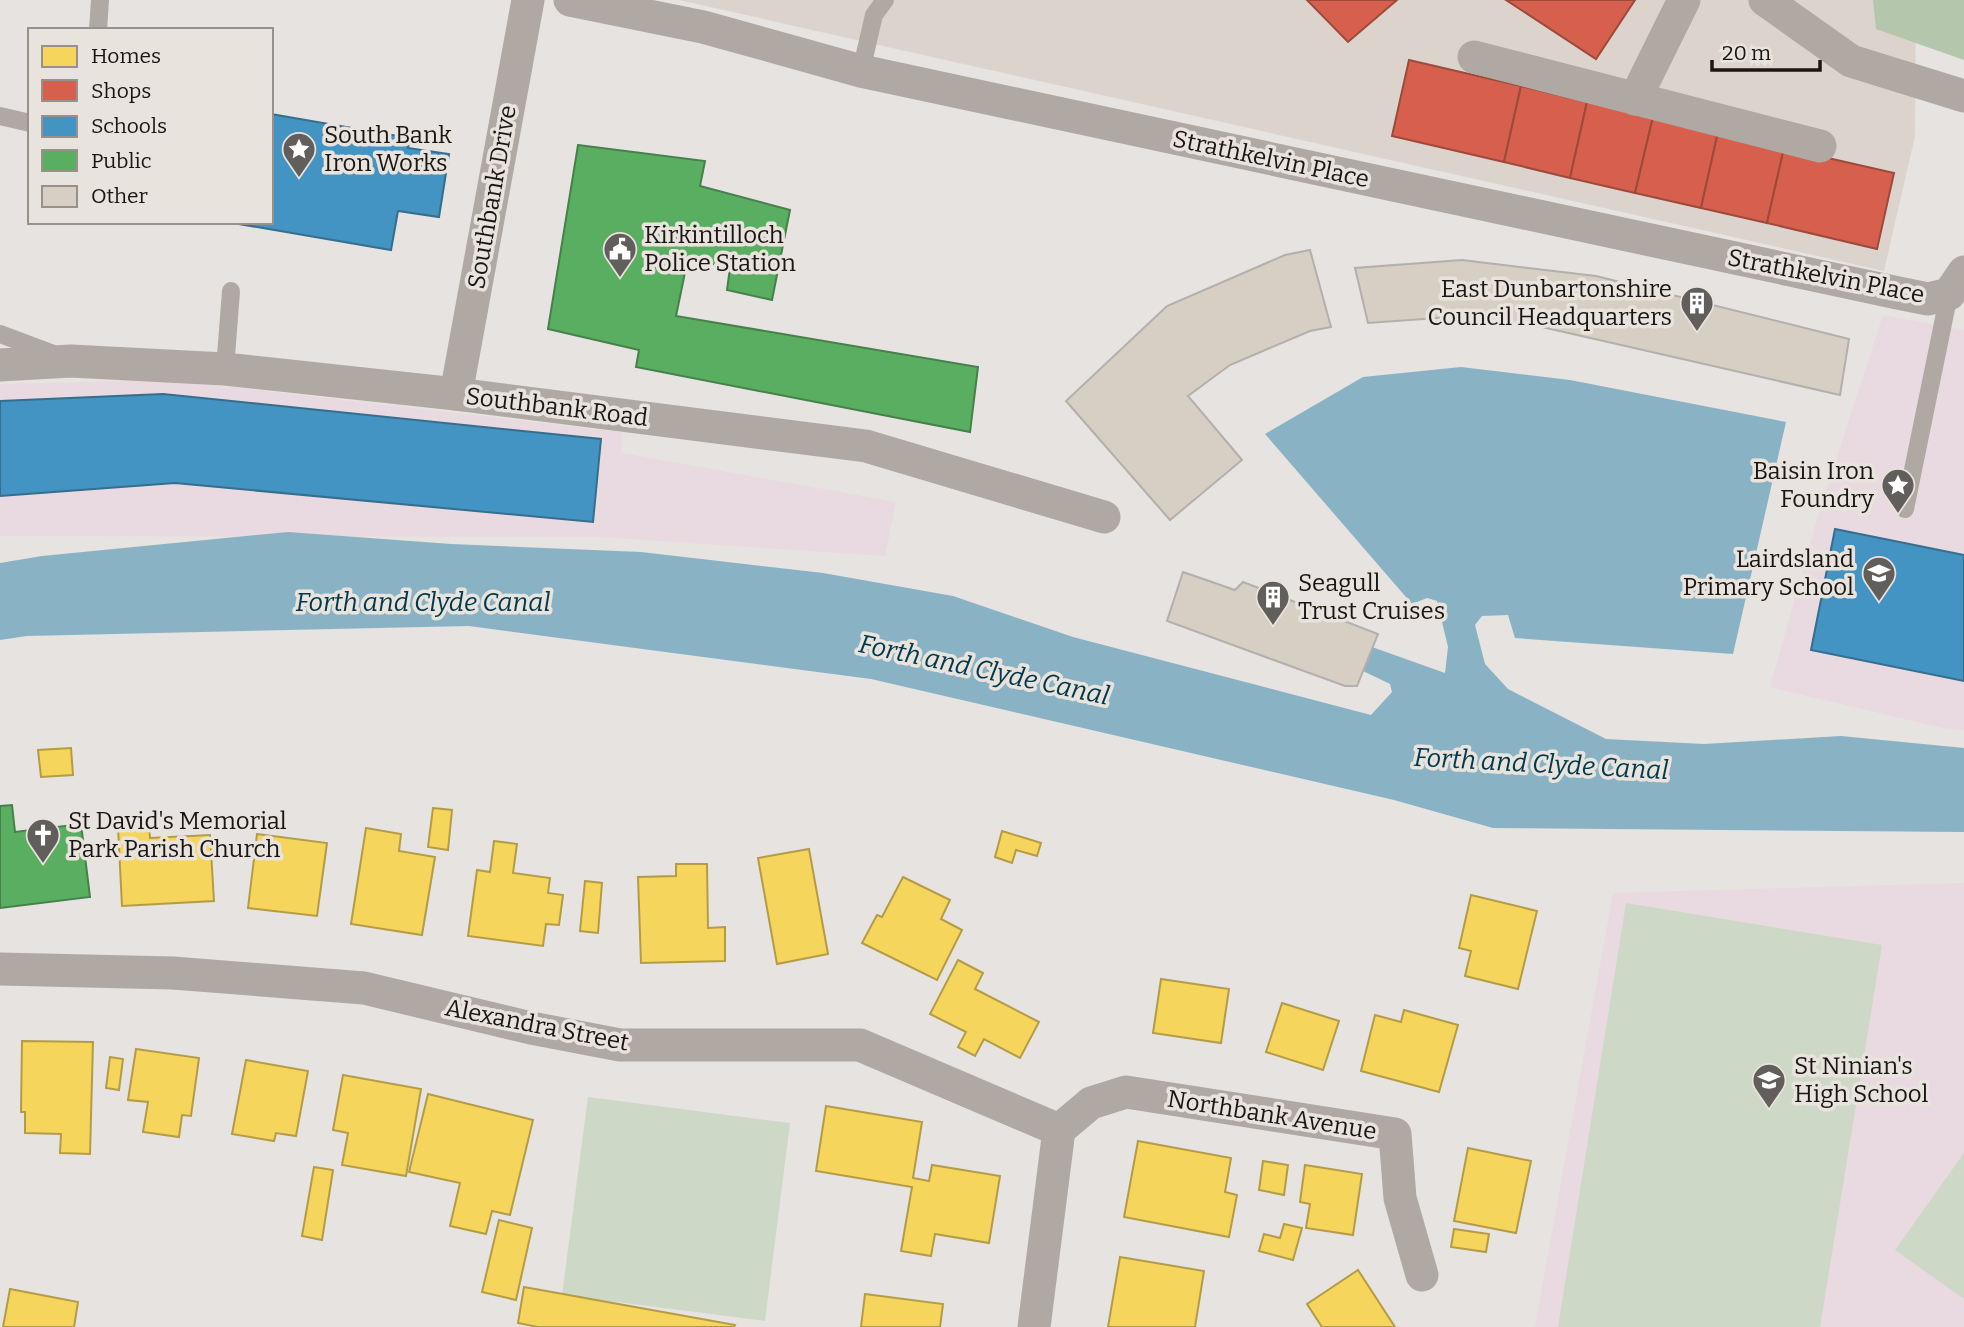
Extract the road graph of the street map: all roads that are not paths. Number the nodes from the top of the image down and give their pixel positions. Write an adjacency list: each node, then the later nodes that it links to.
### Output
1 (100, 0): 7 (lane)
2 (528, 0): 21 (street, Southbank Drive)
3 (569, 0): 9 (street, Strathkelvin Place)
4 (885, 0): 9 (lane)
5 (1684, 0): 11 (street)
6 (1765, 0): 10 (street)
7 (98, 28)
8 (1474, 57): 11 (street)
9 (861, 71): 15 (street, Strathkelvin Place)
10 (1964, 96)
11 (1635, 99): 14 (street)
12 (0, 116): 13 (lane)
13 (28, 123)
14 (1821, 146)
15 (1956, 283): 22 (lane)
16 (231, 291): 20 (lane)
17 (0, 334): 18 (lane)
18 (71, 361): 19 (street, Southbank Road); 20 (street, Southbank Road)
19 (0, 365)
20 (226, 369): 21 (street, Southbank Road)
21 (456, 394): 23 (street, Southbank Road)
22 (1905, 509)
23 (1104, 517)
24 (0, 969): 25 (street, Alexandra Street)
25 (1059, 1130): 26 (street, Northbank Avenue); 27 (street)
26 (1422, 1275)
27 (1034, 1327)

